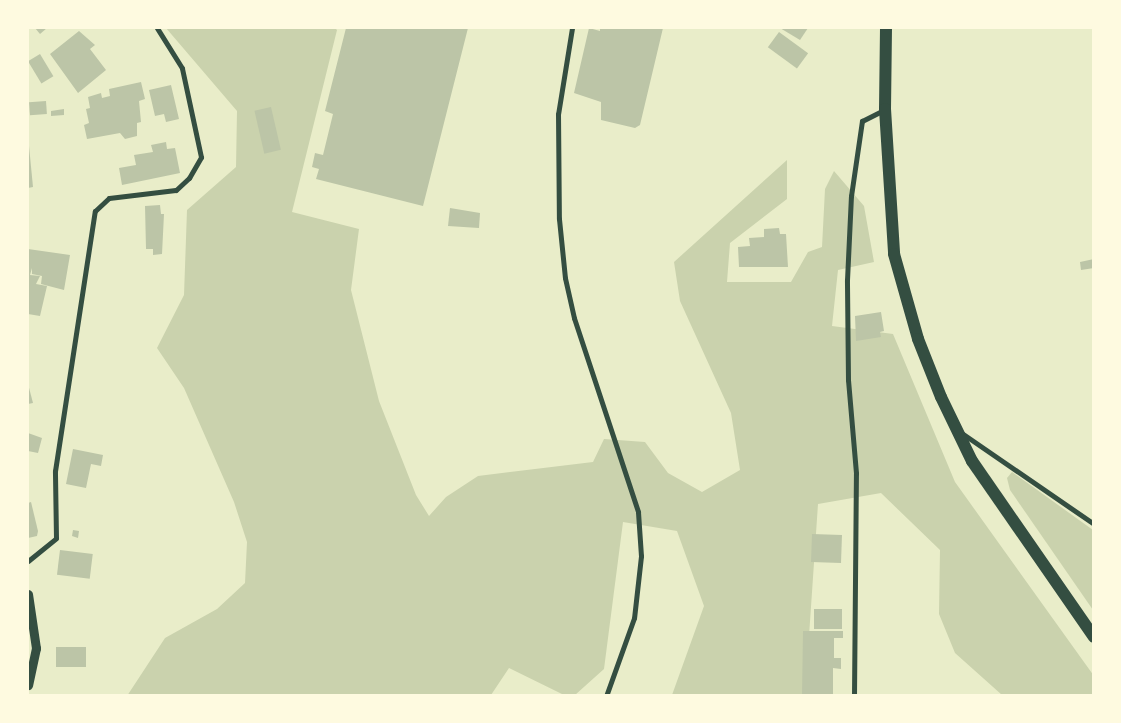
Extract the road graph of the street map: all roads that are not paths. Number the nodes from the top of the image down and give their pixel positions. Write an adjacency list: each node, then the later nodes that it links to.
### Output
1 (157, 28): 7 (street)
2 (572, 28): 11 (street)
3 (886, 28): 4 (main road)
4 (885, 109): 5 (main road); 12 (street)
5 (956, 429): 6 (street); 9 (main road)
6 (1094, 524)
7 (28, 561)
8 (28, 594): 10 (street)
9 (1094, 637)
10 (28, 685)
11 (606, 696)
12 (854, 696)

